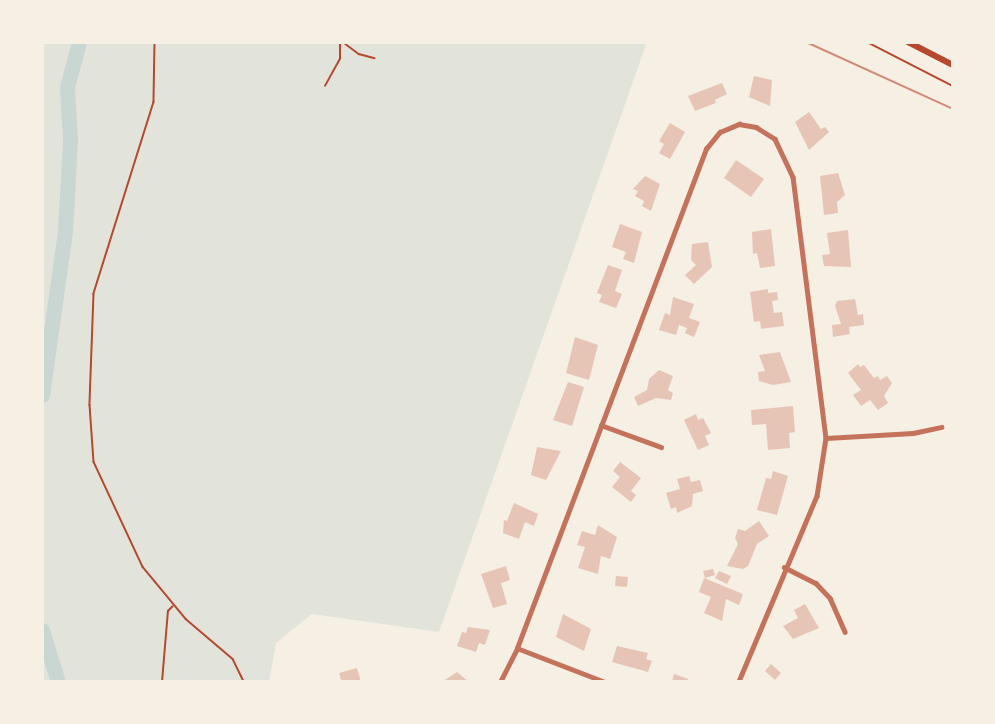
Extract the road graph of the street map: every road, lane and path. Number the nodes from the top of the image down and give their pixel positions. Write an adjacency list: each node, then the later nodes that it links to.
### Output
1 (155, 42): 14 (path)
2 (342, 42): 5 (path); 7 (path)
3 (867, 42): 8 (path)
4 (908, 42): 6 (main road)
5 (374, 57)
6 (953, 65)
7 (325, 86)
8 (953, 86)
9 (602, 425): 11 (street); 12 (street); 16 (street)
10 (942, 427): 11 (street)
11 (826, 438): 13 (street)
12 (661, 447)
13 (784, 567): 15 (street); 21 (street)
14 (173, 606): 17 (path); 18 (path)
15 (845, 632)
16 (517, 648): 19 (street); 20 (street)
17 (162, 682)
18 (244, 682)
19 (500, 682)
20 (605, 682)
21 (739, 682)

